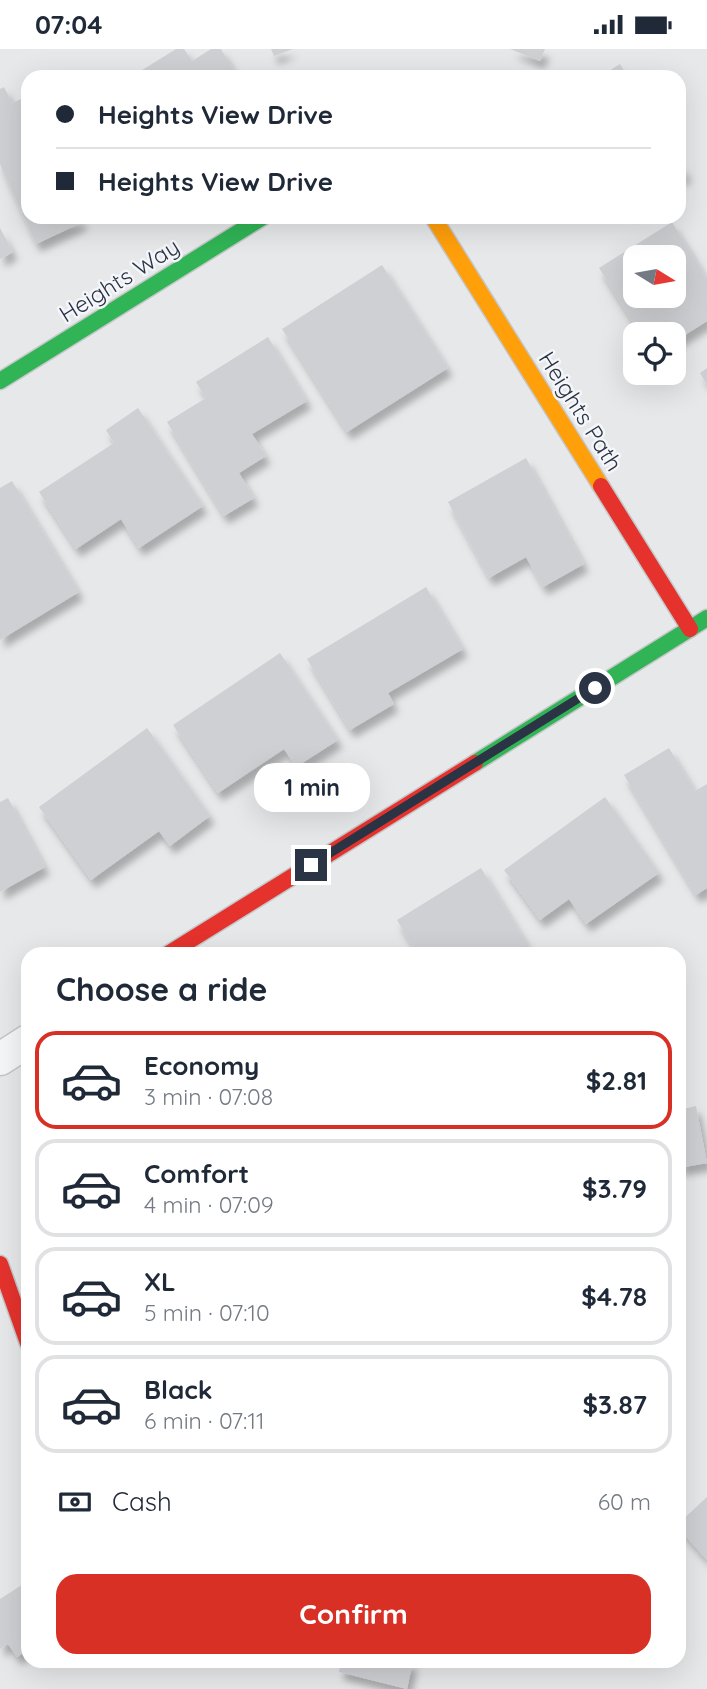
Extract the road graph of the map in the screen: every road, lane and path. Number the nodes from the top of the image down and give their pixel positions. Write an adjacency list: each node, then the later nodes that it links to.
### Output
1 (252, 224): 3 (street, Heights Way)
2 (437, 224): 5 (street, Heights Path)
3 (0, 381)
4 (707, 618): 5 (street)
5 (690, 629): 6 (street)
6 (179, 947)
7 (21, 1046): 8 (street)
8 (0, 1059)
9 (0, 1264): 10 (street)
10 (21, 1323)

